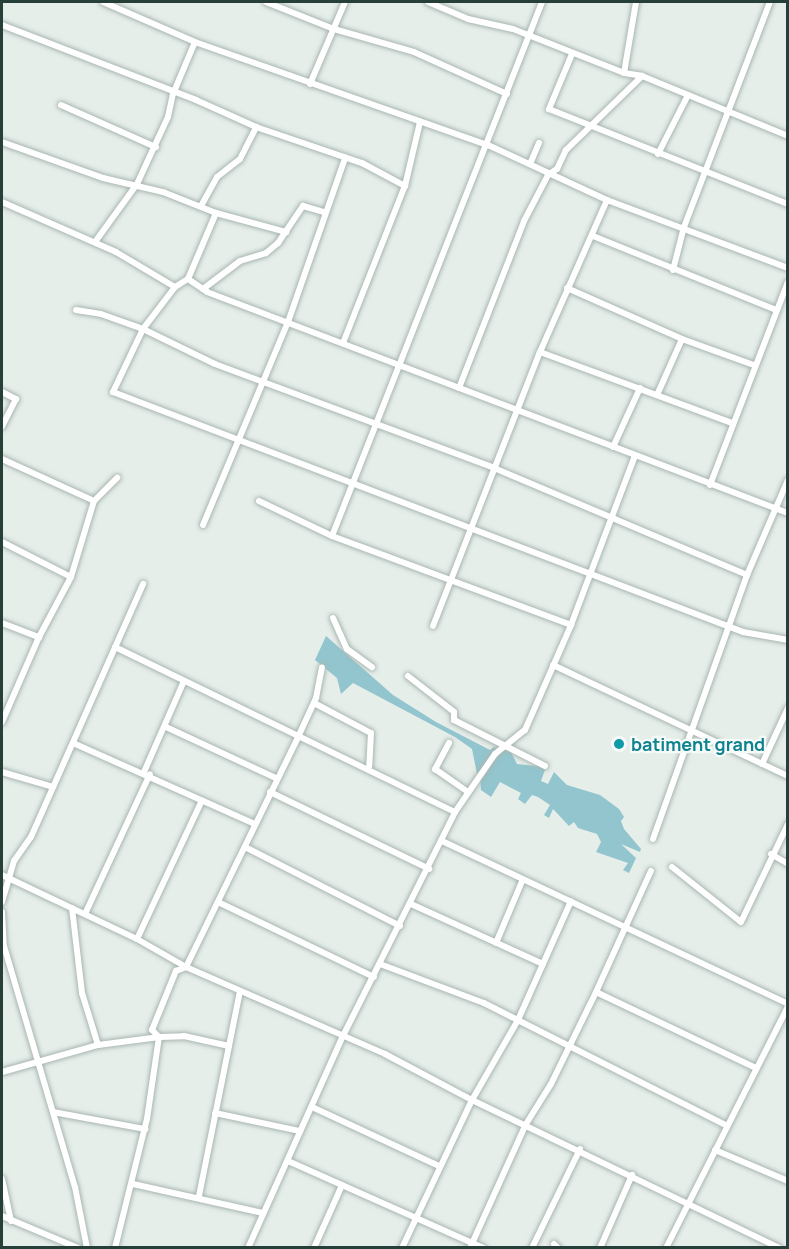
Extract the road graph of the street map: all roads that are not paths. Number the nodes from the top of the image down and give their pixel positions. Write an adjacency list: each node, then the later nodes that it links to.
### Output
1 (105, 2): 11 (street)
2 (266, 2): 9 (street)
3 (345, 2): 9 (street)
4 (428, 2): 10 (street)
5 (636, 2): 13 (street)
6 (770, 2): 20 (street)
7 (540, 3): 10 (street)
8 (2, 25): 16 (street)
9 (334, 29): 15 (street); 17 (street)
10 (531, 37): 12 (street); 17 (street)
11 (195, 42): 15 (street); 16 (street)
12 (572, 54): 13 (street); 23 (street)
13 (624, 73): 14 (street)
14 (642, 76): 18 (street); 23 (street)
15 (310, 84): 21 (street)
16 (173, 94): 22 (street); 28 (street)
17 (507, 94): 27 (street)
18 (688, 95): 20 (street); 29 (street)
19 (61, 105): 28 (street)
20 (729, 111): 24 (street); 32 (street)
21 (420, 122): 27 (street); 35 (street)
22 (256, 127): 30 (street); 39 (street)
23 (590, 128): 29 (street); 33 (street)
24 (788, 136)
25 (2, 142): 34 (street)
26 (539, 143): 31 (street)
27 (488, 145): 31 (street); 61 (street)
28 (156, 147): 34 (street)
29 (658, 154): 32 (street)
30 (345, 158): 35 (street); 40 (street)
31 (530, 164): 33 (street)
32 (704, 171): 38 (street); 42 (street)
33 (548, 175): 36 (street); 63 (street)
34 (137, 184): 39 (street); 45 (street)
35 (405, 186): 58 (street)
36 (607, 200): 42 (street); 44 (street)
37 (2, 202): 45 (street)
38 (788, 204)
39 (201, 206): 41 (street)
40 (324, 212): 43 (street); 55 (street)
41 (216, 213): 43 (street); 48 (street)
42 (684, 227): 46 (street); 47 (street)
43 (286, 232): 52 (street)
44 (593, 236): 47 (street); 51 (street)
45 (95, 242): 50 (street)
46 (788, 268)
47 (673, 270): 54 (street)
48 (188, 279): 50 (street); 52 (street)
49 (788, 282): 54 (street)
50 (175, 287): 56 (street)
51 (567, 288): 57 (street); 59 (street)
52 (203, 289): 55 (street)
53 (76, 310): 56 (street)
54 (776, 310): 60 (street)
55 (288, 322): 58 (street); 62 (street)
56 (143, 328): 62 (street); 71 (street)
57 (682, 339): 60 (street); 66 (street)
58 (343, 343): 61 (street)
59 (540, 352): 64 (street); 67 (street)
60 (754, 365): 68 (street)
61 (401, 366): 63 (street); 69 (street)
62 (264, 381): 69 (street); 71 (street)
63 (459, 388): 67 (street)
64 (640, 388): 66 (street); 72 (street)
65 (2, 392): 70 (street)
66 (657, 395): 68 (street)
67 (517, 410): 72 (street); 75 (street)
68 (732, 423): 79 (street)
69 (378, 424): 75 (street); 78 (street)
70 (2, 427)
71 (239, 440): 78 (street); 85 (street)
72 (613, 447): 73 (street)
73 (635, 456): 79 (street); 84 (street)
74 (2, 459): 80 (street)
75 (495, 468): 84 (street); 86 (street)
76 (117, 478): 80 (street)
77 (788, 480): 82 (street)
78 (355, 483): 86 (street); 87 (street)
79 (710, 485): 82 (street)
80 (94, 501): 91 (street)
81 (259, 501): 87 (street)
82 (775, 509): 83 (street); 90 (street)
83 (788, 513)
84 (612, 516): 89 (street); 90 (street)
85 (203, 525)
86 (470, 530): 89 (street); 92 (street)
87 (333, 536): 92 (street)
88 (2, 542): 91 (street)
89 (590, 574): 96 (street); 98 (street)
90 (747, 576): 98 (street)
91 (71, 577): 99 (street)
92 (451, 579): 96 (street); 97 (street)
93 (143, 584): 101 (street)
94 (333, 618): 103 (street)
95 (2, 623): 99 (street)
96 (571, 625): 102 (street)
97 (432, 626)
98 (728, 627): 100 (street); 111 (street)
99 (39, 637): 109 (street)
100 (788, 640)
101 (115, 647): 106 (street); 113 (street)
102 (553, 665): 111 (street); 115 (street)
103 (372, 667)
104 (322, 668): 107 (street)
105 (408, 676): 115 (street)
106 (184, 681): 110 (street); 112 (street)
107 (314, 703): 112 (street); 117 (street)
108 (788, 708): 116 (street)
109 (2, 722)
110 (166, 727): 120 (street); 122 (street)
111 (691, 728): 116 (street); 130 (street)
112 (299, 735): 122 (street); 127 (street)
113 (73, 743): 120 (street); 123 (street)
114 (449, 743): 125 (street)
115 (507, 744): 118 (street); 125 (street)
116 (762, 764): 121 (street)
117 (369, 765)
118 (544, 766)
119 (2, 772): 123 (street)
120 (147, 773): 126 (street); 147 (street)
121 (788, 776)
122 (276, 778): 124 (street)
123 (53, 787): 139 (street)
124 (270, 792): 128 (street); 136 (street)
125 (468, 792): 127 (street)
126 (202, 800): 128 (street); 150 (street)
127 (455, 812): 131 (street)
128 (255, 824): 132 (street)
129 (788, 824): 133 (street)
130 (653, 839)
131 (442, 841): 136 (street); 140 (street)
132 (245, 847): 142 (street); 148 (street)
133 (771, 854): 134 (street); 135 (street)
134 (788, 864)
135 (672, 867)
136 (429, 869): 144 (street)
137 (651, 871): 149 (street)
138 (2, 875): 139 (street)
139 (9, 879): 141 (street); 145 (street)
140 (524, 879): 143 (street); 151 (street)
141 (2, 902)
142 (218, 902): 154 (street); 155 (street)
143 (571, 902): 149 (street); 153 (street)
144 (411, 904): 148 (street); 151 (street)
145 (72, 908): 147 (street); 162 (street)
146 (2, 912): 165 (street)
147 (85, 914): 150 (street)
148 (400, 926): 152 (street)
149 (626, 928): 157 (street); 158 (street)
150 (137, 939): 154 (street)
151 (496, 943): 153 (street)
152 (380, 964): 155 (street); 159 (street)
153 (543, 964): 159 (street)
154 (186, 967): 156 (street); 160 (street)
155 (374, 977): 161 (street)
156 (240, 992): 161 (street); 163 (street)
157 (596, 992): 164 (street); 166 (street)
158 (788, 1005): 166 (street)
159 (518, 1020): 164 (street); 168 (street)
160 (159, 1036): 162 (street); 163 (street); 174 (street)
161 (343, 1036): 168 (street); 169 (street)
162 (98, 1045): 165 (street)
163 (229, 1046): 171 (street)
164 (570, 1046): 172 (street); 173 (street)
165 (38, 1062): 167 (street); 170 (street)
166 (756, 1068): 173 (street)
167 (2, 1072)
168 (471, 1100): 172 (street); 179 (street)
169 (312, 1107): 175 (street); 179 (street)
170 (53, 1113): 174 (street); 194 (street)
171 (215, 1113): 175 (street); 185 (street)
172 (526, 1124): 176 (street); 192 (street)
173 (727, 1126): 177 (street)
174 (145, 1129): 183 (street)
175 (300, 1131): 178 (street)
176 (580, 1149): 180 (street); 200 (street)
177 (715, 1150): 182 (street); 186 (street)
178 (288, 1161): 184 (street); 187 (street)
179 (439, 1166): 189 (street)
180 (632, 1175): 186 (street); 201 (street)
181 (2, 1179): 190 (street)
182 (788, 1181)
183 (133, 1184): 185 (street); 195 (street)
184 (342, 1185): 189 (street); 197 (street)
185 (199, 1196): 187 (street)
186 (687, 1202): 191 (street); 202 (street)
187 (263, 1213): 196 (street)
188 (2, 1216): 190 (street)
189 (415, 1218): 192 (street); 198 (street)
190 (11, 1221): 193 (street)
191 (760, 1239): 203 (street); 204 (street)
192 (471, 1245): 199 (street)
193 (78, 1248)
194 (87, 1248)
195 (116, 1248)
196 (248, 1248)
197 (314, 1248)
198 (402, 1248)
199 (483, 1248)
200 (532, 1248)
201 (600, 1248)
202 (666, 1248)
203 (756, 1248)
204 (779, 1248)

